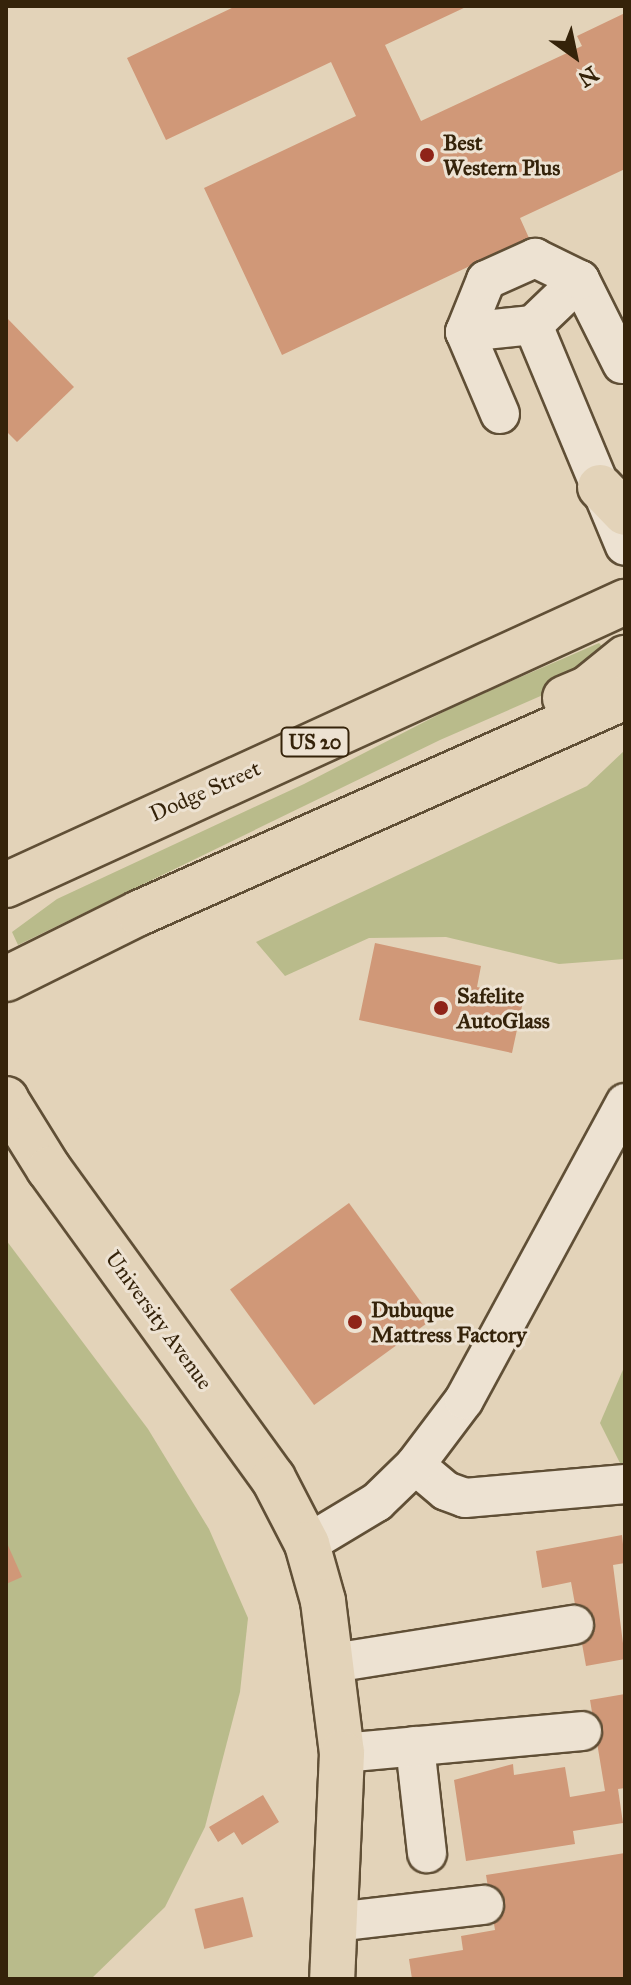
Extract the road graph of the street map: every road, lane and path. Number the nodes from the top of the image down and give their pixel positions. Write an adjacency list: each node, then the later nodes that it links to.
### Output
1 (580, 280): 2 (street); 3 (street); 4 (street)
2 (533, 325): 3 (street); 6 (street)
3 (465, 332): 5 (street)
4 (622, 364)
5 (500, 414)
6 (613, 500): 7 (street)
7 (625, 546)
8 (625, 602): 11 (main road, Dodge Street / US 20)
9 (625, 658): 13 (main road)
10 (625, 697): 13 (main road)
11 (400, 703): 12 (main road, Dodge Street / US 20); 16 (main road)
12 (359, 722): 14 (main road); 15 (main road, Dodge Street / US 20)
13 (263, 857): 17 (main road)
14 (6, 858)
15 (6, 885)
16 (6, 912)
17 (75, 945): 18 (main road); 19 (main road)
18 (6, 979)
19 (6, 1012)
20 (6, 1100): 24 (main road, University Avenue)
21 (625, 1103): 22 (street)
22 (415, 1465): 23 (street); 24 (street)
23 (625, 1484)
24 (307, 1544): 26 (main road, University Avenue)
25 (574, 1625): 26 (street)
26 (333, 1663): 29 (main road, University Avenue)
27 (582, 1731): 28 (street)
28 (415, 1746): 29 (street); 30 (street)
29 (342, 1753): 32 (main road, University Avenue)
30 (427, 1853)
31 (484, 1905): 32 (street)
32 (336, 1922): 33 (main road, University Avenue)
33 (332, 1979)

